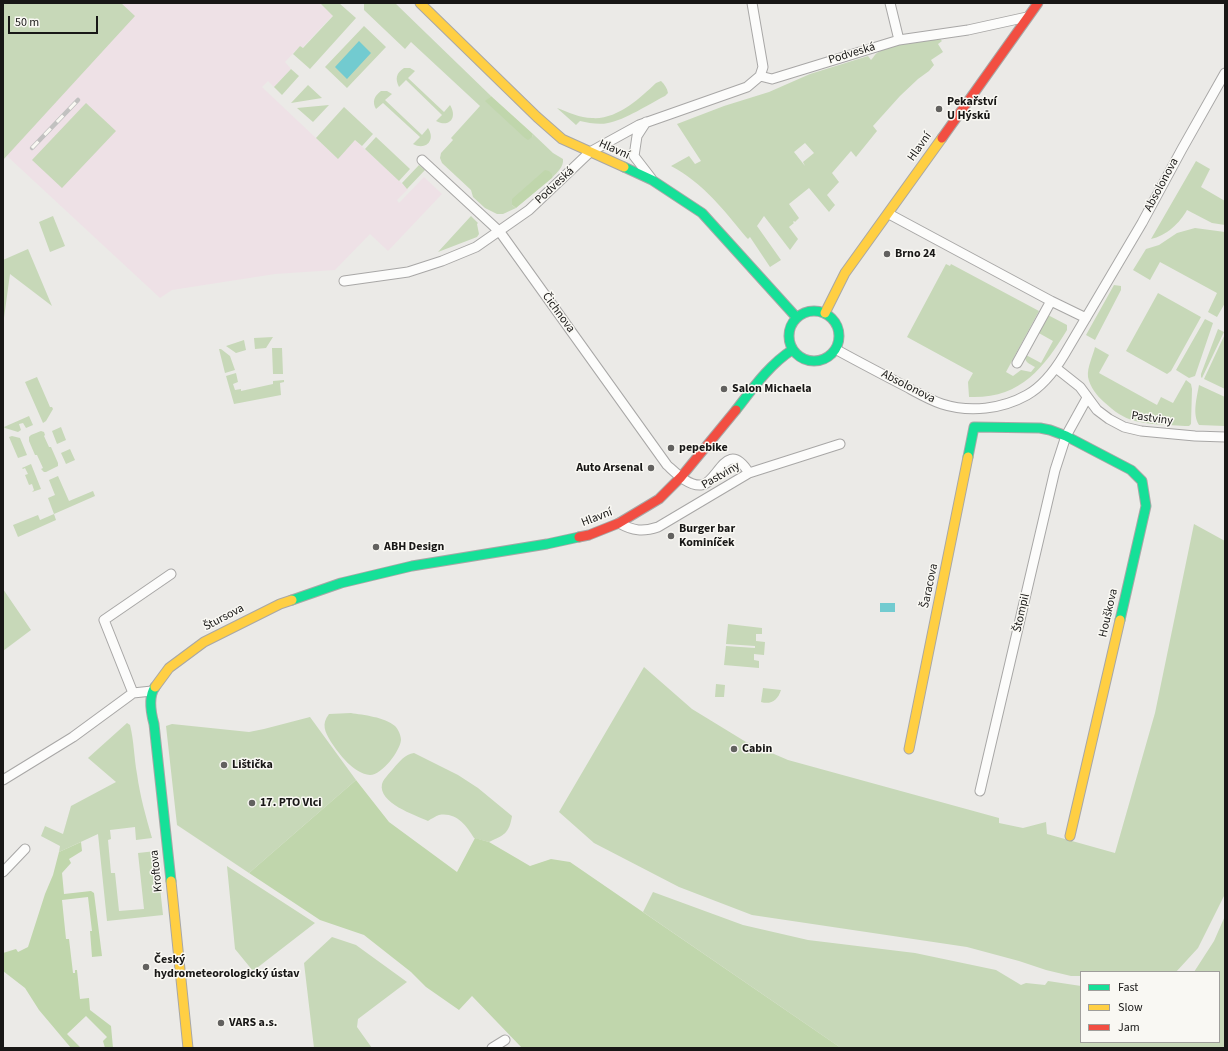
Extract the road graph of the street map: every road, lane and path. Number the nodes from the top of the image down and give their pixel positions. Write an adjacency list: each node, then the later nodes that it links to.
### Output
1 (420, 3): 10 (street, Hlavní)
2 (752, 3): 8 (street)
3 (890, 3): 6 (street)
4 (1038, 3): 5 (street, Hlavní)
5 (1027, 18): 6 (street, Podveská); 13 (street, Hlavní)
6 (899, 40): 8 (street, Podveská)
7 (1225, 73): 19 (street, Absolonova)
8 (760, 76): 9 (street, Podveská)
9 (646, 122): 10 (street, Podveská); 12 (street)
10 (590, 152): 12 (street, Hlavní); 14 (street, Podveská)
11 (422, 160): 14 (street, Čichnova)
12 (652, 180): 18 (street, Hlavní)
13 (889, 214): 16 (street); 17 (street, Hlavní)
14 (500, 232): 15 (street, Podveská); 29 (street, Čichnova)
15 (344, 281)
16 (1051, 301): 19 (street); 22 (street)
17 (825, 313): 18 (street); 21 (street)
18 (797, 318): 20 (street)
19 (1086, 318): 23 (street, Absolonova)
20 (792, 350): 21 (street); 29 (street, Hlavní)
21 (837, 350): 23 (street, Absolonova)
22 (1017, 363)
23 (1056, 368): 24 (street, Pastviny)
24 (1087, 398): 25 (street); 26 (street, Pastviny)
25 (1066, 436): 35 (street, Šaracova); 37 (street, Štompil); 38 (street, Houškova)
26 (1225, 437)
27 (840, 444): 28 (street, Pastviny)
28 (750, 473): 29 (street, Čichnova); 30 (street, Pastviny)
29 (681, 477): 30 (street, Hlavní)
30 (619, 523): 32 (street, Hlavní)
31 (171, 574): 34 (street)
32 (341, 583): 33 (street, Štursova)
33 (152, 691): 34 (street); 42 (street, Kroftova)
34 (133, 693): 36 (street)
35 (909, 749)
36 (3, 780)
37 (980, 791)
38 (1070, 836)
39 (25, 849): 40 (street)
40 (3, 872)
41 (505, 1040): 43 (street)
42 (188, 1048)
43 (492, 1048)

